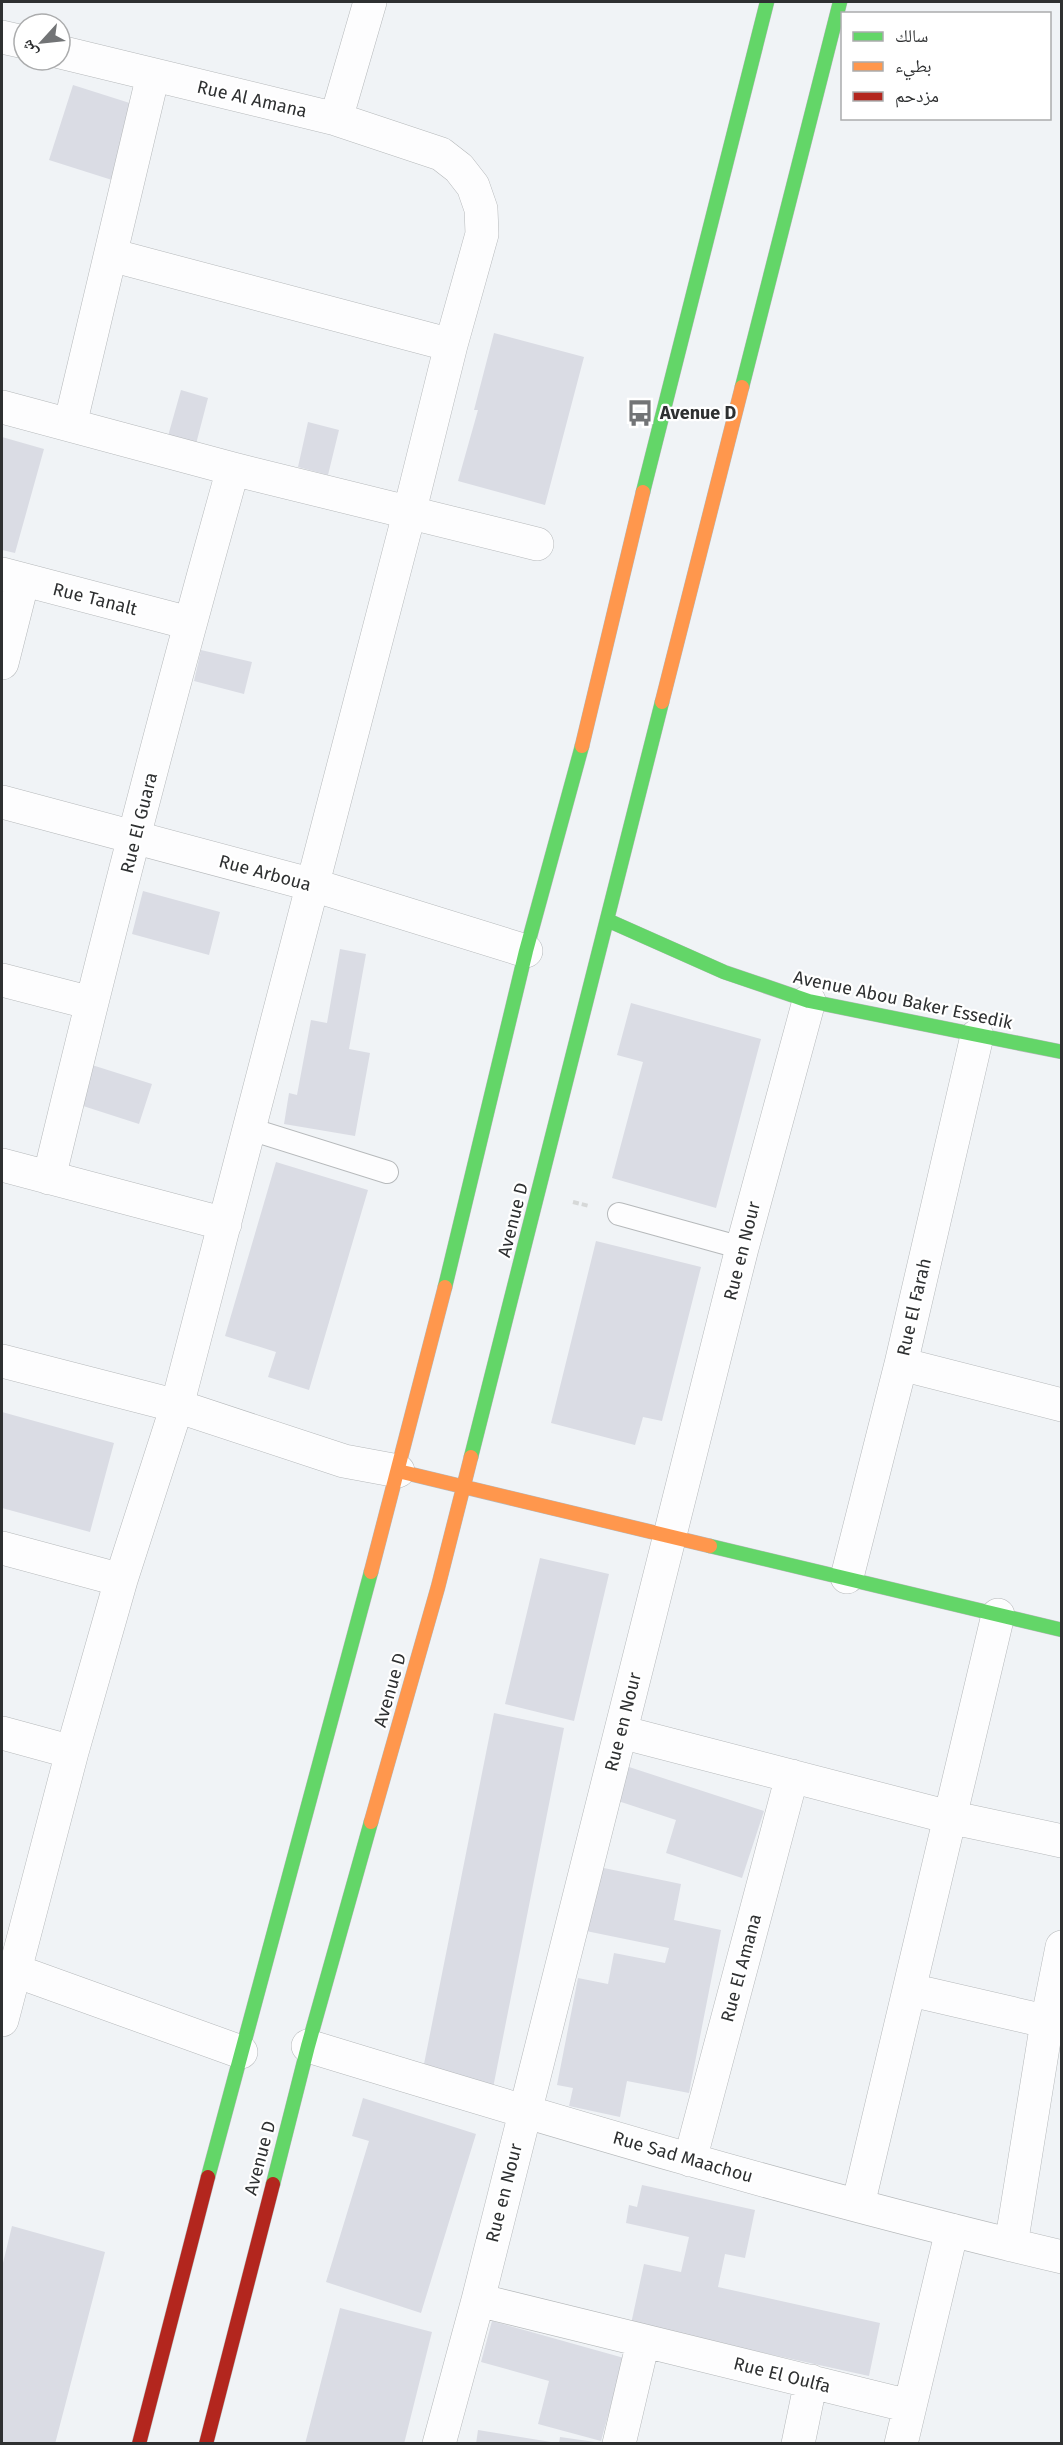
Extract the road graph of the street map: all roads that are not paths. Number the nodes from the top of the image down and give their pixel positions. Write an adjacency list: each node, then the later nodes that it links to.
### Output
1 (370, 2): 6 (street)
2 (767, 2): 21 (main road)
3 (840, 2): 20 (main road, Avenue D)
4 (72, 55): 5 (street, Rue Al Amana)
5 (153, 75): 6 (street, Rue Al Amana); 7 (street)
6 (336, 119): 8 (street, Rue Al Amana)
7 (111, 255): 8 (street); 10 (street)
8 (450, 345): 12 (street)
9 (2, 407): 10 (street)
10 (70, 424): 11 (street)
11 (233, 469): 12 (street); 15 (street, Rue El Guara)
12 (409, 514): 13 (street); 19 (street)
13 (537, 544)
14 (12, 577): 15 (street, Rue Tanalt); 16 (street)
15 (189, 623): 18 (street, Rue El Guara)
16 (2, 663)
17 (2, 802): 18 (street, Rue Arboua)
18 (135, 838): 19 (street, Rue Arboua); 24 (street, Rue El Guara)
19 (313, 885): 21 (street, Rue Arboua); 27 (street)
20 (607, 920): 23 (main road, Avenue Abou Baker Essedik); 39 (main road, Avenue D)
21 (526, 951): 38 (main road)
22 (2, 980): 24 (street)
23 (809, 1001): 25 (main road, Avenue Abou Baker Essedik); 33 (street, Rue en Nour)
24 (91, 1003): 30 (street, Rue El Guara)
25 (977, 1036): 26 (main road, Avenue Abou Baker Essedik); 35 (street, Rue El Farah)
26 (1062, 1052)
27 (250, 1129): 29 (lane); 32 (street)
28 (2, 1165): 30 (street)
29 (387, 1172)
30 (49, 1178): 32 (street)
31 (619, 1214): 33 (lane)
32 (225, 1224): 37 (street)
33 (742, 1248): 40 (street, Rue en Nour)
34 (2, 1361): 37 (street)
35 (901, 1364): 36 (street); 42 (street, Rue El Farah)
36 (1062, 1405)
37 (177, 1406): 38 (street); 43 (street)
38 (398, 1471): 39 (main road); 58 (main road)
39 (464, 1487): 40 (main road); 57 (main road, Avenue D)
40 (671, 1537): 42 (main road); 46 (street, Rue en Nour)
41 (2, 1548): 43 (street)
42 (847, 1577): 44 (main road)
43 (121, 1580): 48 (street)
44 (998, 1615): 45 (main road); 50 (street)
45 (1062, 1630)
46 (621, 1732): 49 (street); 59 (street, Rue en Nour)
47 (2, 1733): 48 (street)
48 (72, 1752): 53 (street)
49 (792, 1776): 50 (street); 60 (street, Rue El Amana)
50 (949, 1817): 51 (street); 54 (street)
51 (1062, 1841)
52 (1062, 1947): 56 (street)
53 (16, 1971): 55 (street); 58 (street)
54 (910, 1990): 56 (street); 61 (street)
55 (2, 2020)
56 (1054, 2024): 63 (street)
57 (308, 2046): 59 (street, Rue Sad Maachou); 70 (main road, Avenue D)
58 (241, 2052): 69 (main road)
59 (524, 2112): 60 (street, Rue Sad Maachou); 65 (street, Rue en Nour)
60 (690, 2160): 61 (street, Rue Sad Maachou)
61 (858, 2205): 62 (street, Rue Sad Maachou)
62 (952, 2230): 63 (street, Rue Sad Maachou); 68 (street)
63 (1011, 2245): 64 (street, Rue Sad Maachou)
64 (1062, 2257)
65 (478, 2300): 66 (street, Rue El Oulfa); 71 (street, Rue en Nour)
66 (643, 2342): 67 (street, Rue El Oulfa); 72 (street)
67 (811, 2382): 68 (street, Rue El Oulfa); 73 (street)
68 (909, 2406): 74 (street)
69 (139, 2444)
70 (206, 2444)
71 (439, 2444)
72 (619, 2444)
73 (798, 2444)
74 (900, 2444)

